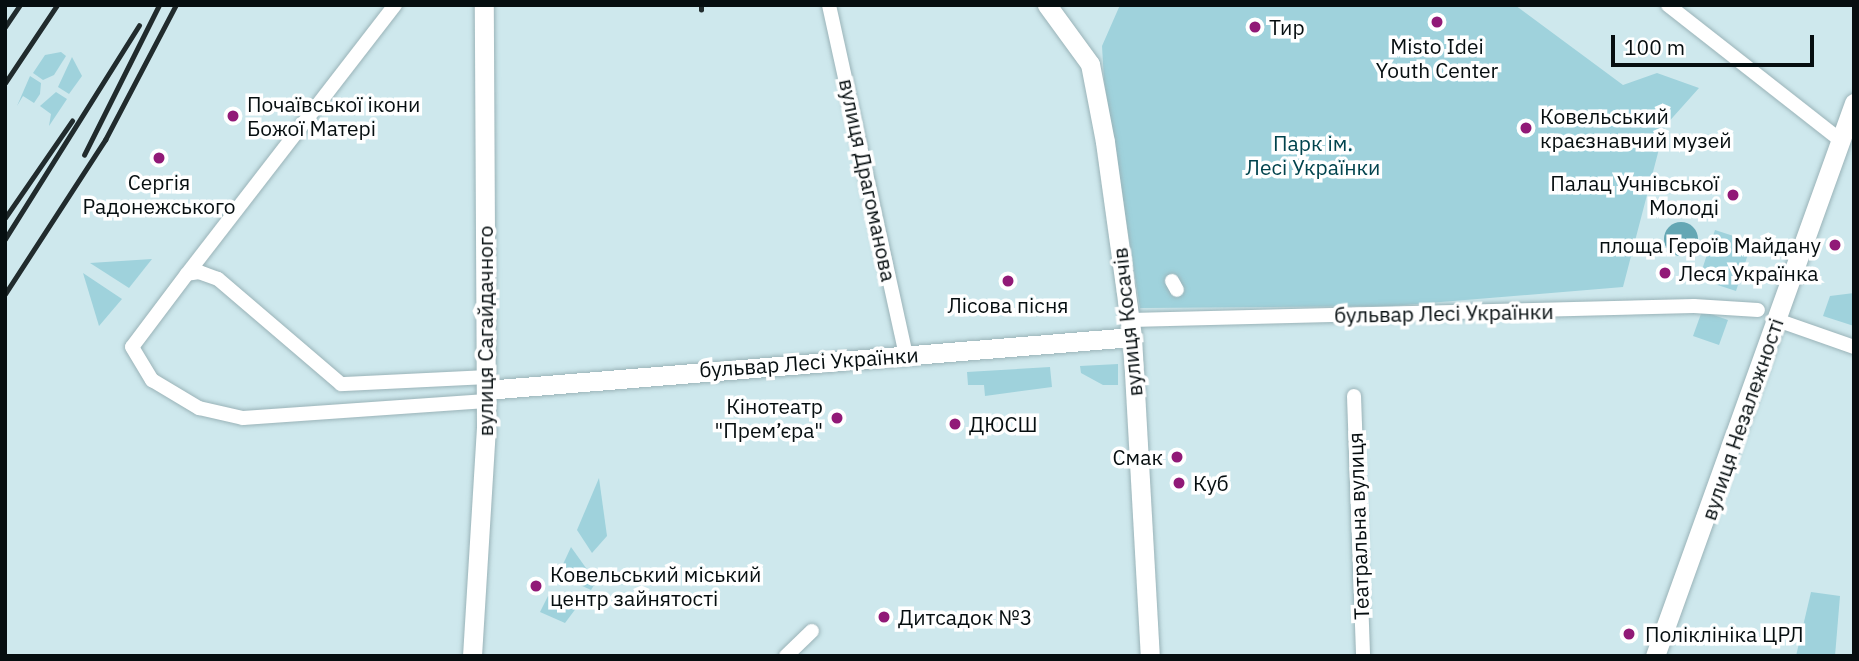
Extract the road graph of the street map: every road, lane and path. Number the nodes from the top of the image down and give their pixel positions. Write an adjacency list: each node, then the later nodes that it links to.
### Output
1 (395, 5): 8 (street)
2 (484, 5): 14 (street, вулиця Сагайдачного)
3 (829, 5): 13 (street, вулиця Драгоманова)
4 (1047, 5): 11 (street, вулиця Косачів)
5 (1668, 5): 7 (street)
6 (1854, 103): 7 (street, вулиця Незалежності)
7 (1840, 140): 10 (street, вулиця Незалежності)
8 (187, 274): 14 (street, бульвар Лесі Українки); 14 (street, бульвар Лесі Українки)
9 (1758, 310): 11 (street, бульвар Лесі Українки)
10 (1777, 320): 12 (street); 21 (street, вулиця Незалежності)
11 (1131, 329): 13 (street, бульвар Лесі Українки); 19 (street, вулиця Косачів)
12 (1854, 347)
13 (906, 355): 14 (street, бульвар Лесі Українки)
14 (486, 389): 17 (street, вулиця Сагайдачного)
15 (1354, 396): 20 (street, Театральна вулиця)
16 (812, 631): 18 (street)
17 (471, 656)
18 (786, 656)
19 (1150, 656)
20 (1363, 656)
21 (1656, 656)

